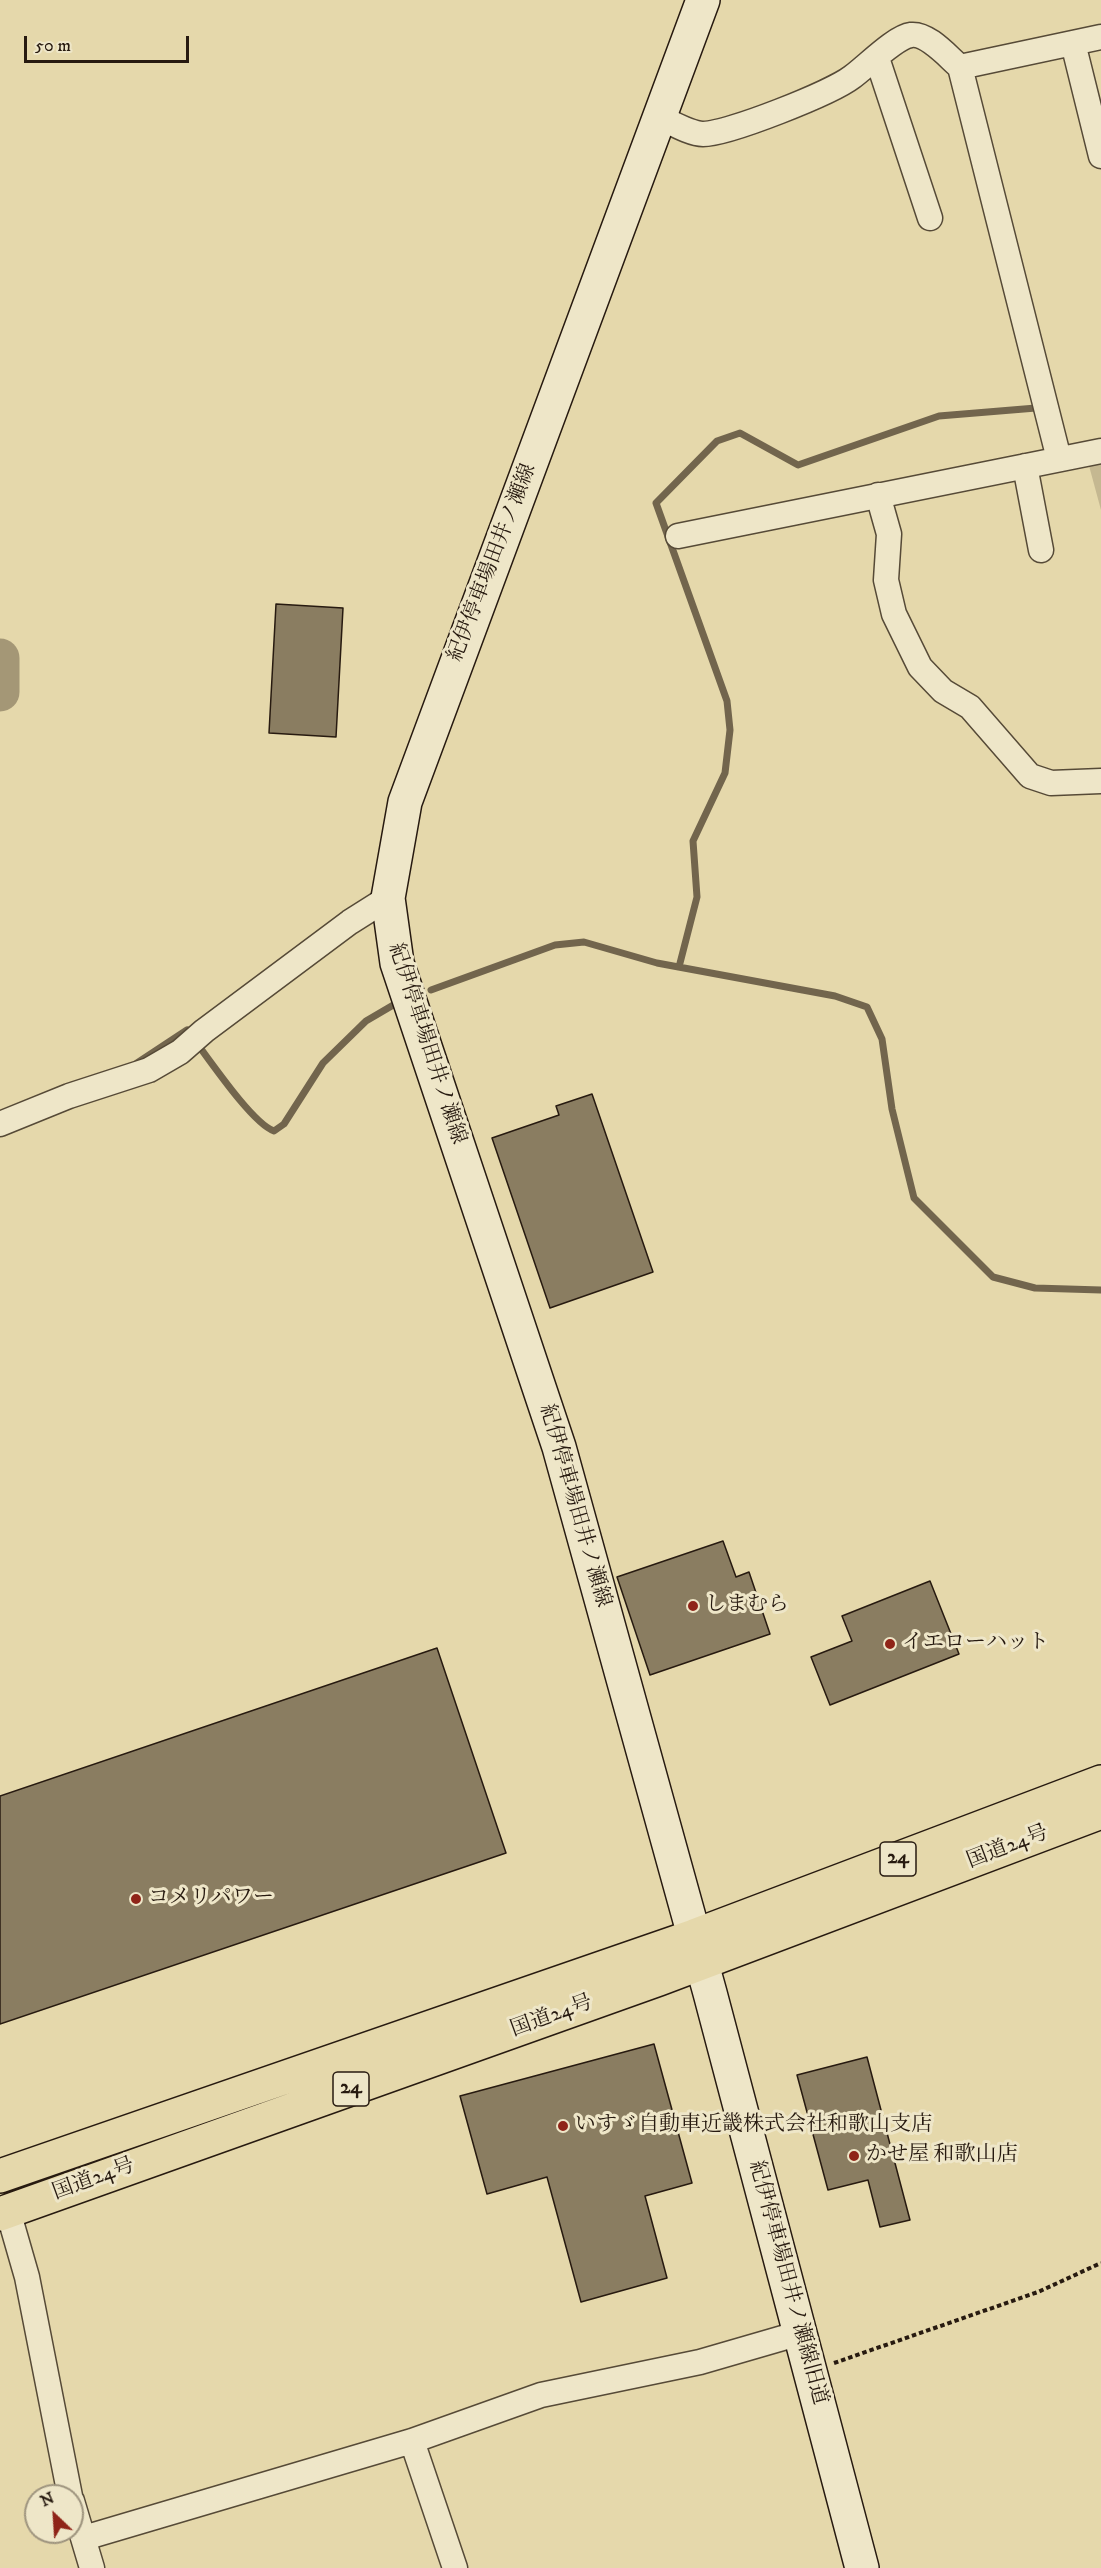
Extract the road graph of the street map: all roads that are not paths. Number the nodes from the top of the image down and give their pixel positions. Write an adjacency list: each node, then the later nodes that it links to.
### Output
1 (703, 0): 6 (main road, 紀伊停車場田井ノ瀬線)
2 (1101, 37): 3 (street)
3 (1073, 43): 5 (street); 7 (street)
4 (877, 58): 5 (street); 6 (street); 8 (street)
5 (960, 67): 10 (street)
6 (661, 118): 16 (main road, 紀伊停車場田井ノ瀬線)
7 (1101, 156)
8 (930, 218)
9 (1101, 451): 10 (street)
10 (1059, 459): 11 (street)
11 (1025, 466): 12 (street); 14 (street)
12 (878, 495): 13 (street); 15 (street)
13 (678, 536)
14 (1041, 550)
15 (1101, 780)
16 (388, 898): 17 (street); 20 (main road, 紀伊停車場田井ノ瀬線)
17 (0, 1124)
18 (1101, 1782): 20 (highway, 国道24号 / 24)
19 (1101, 1812): 20 (highway, 国道24号 / 24)
20 (698, 1950): 21 (highway, 国道24号 / 24); 22 (highway, 国道24号 / 24); 23 (main road, 紀伊停車場田井ノ瀬線旧道)
21 (0, 2176)
22 (4, 2212): 25 (street)
23 (800, 2333): 24 (street); 29 (main road, 紀伊停車場田井ノ瀬線旧道)
24 (412, 2441): 26 (street); 28 (street)
25 (68, 2484)
26 (84, 2538): 27 (street)
27 (92, 2568)
28 (455, 2568)
29 (862, 2568)

